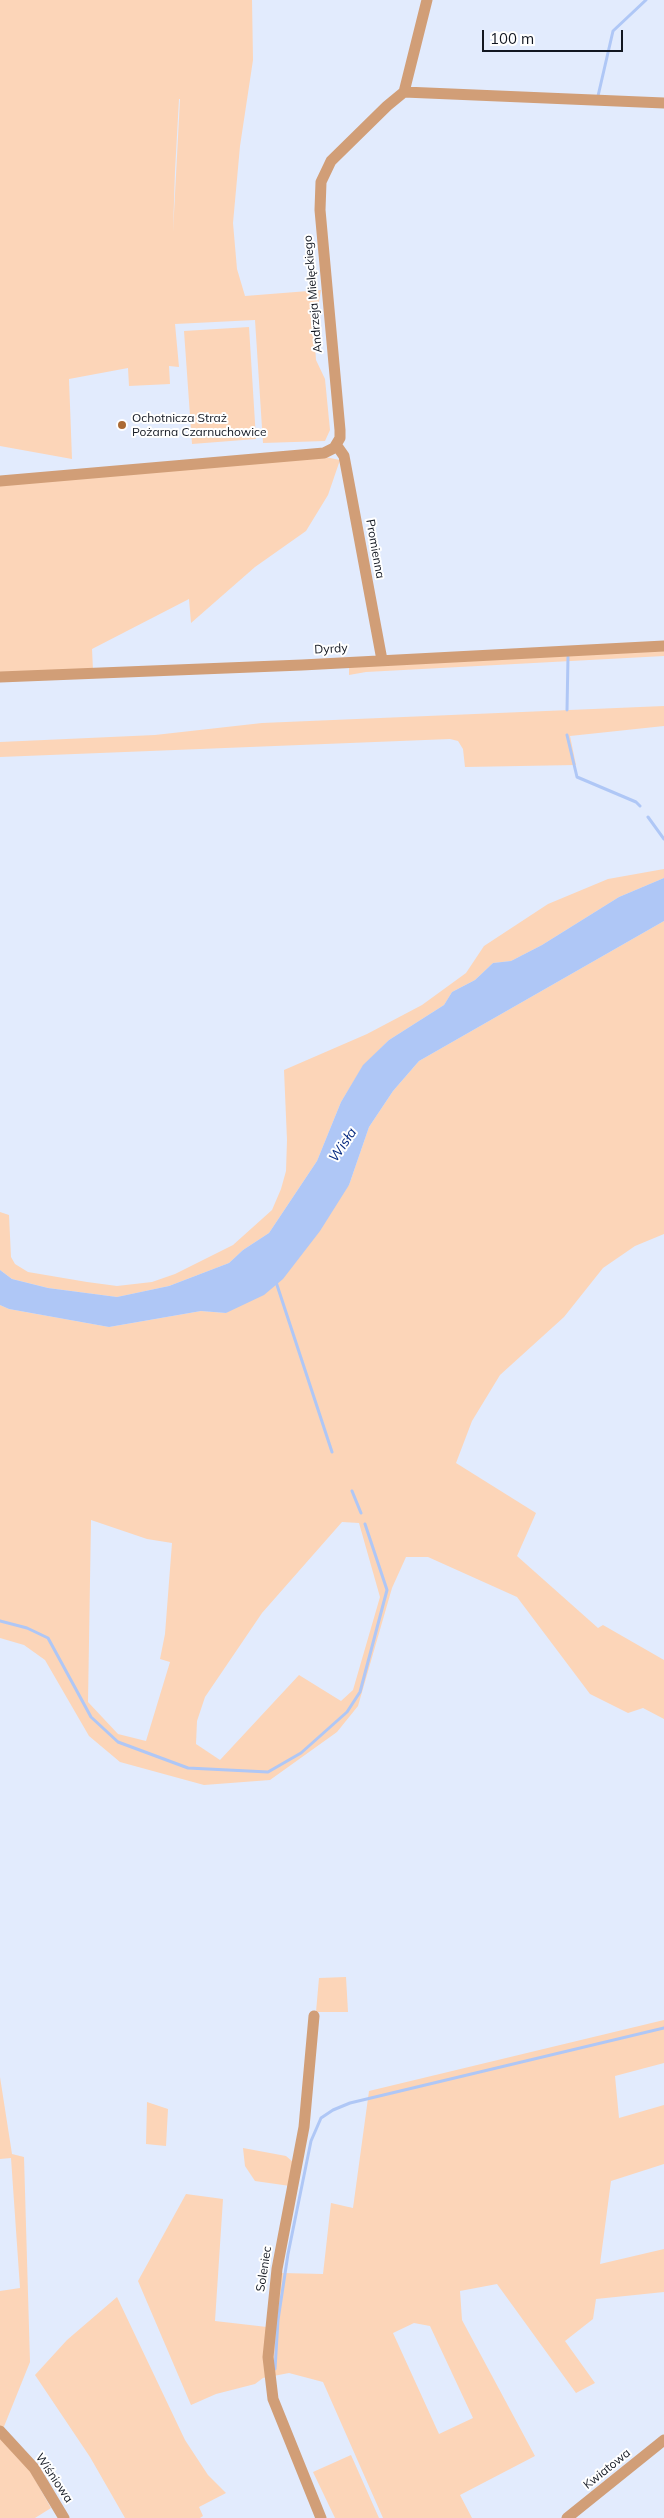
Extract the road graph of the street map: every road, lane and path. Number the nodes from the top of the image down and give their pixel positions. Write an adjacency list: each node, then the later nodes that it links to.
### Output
1 (427, 0): 2 (street)
2 (404, 92): 3 (street); 4 (street, Andrzeja Mielęckiego)
3 (664, 103)
4 (337, 446): 5 (street); 7 (street, Promienna)
5 (0, 481)
6 (664, 646): 7 (street, Dyrdy)
7 (382, 660): 8 (street, Dyrdy)
8 (0, 677)
9 (314, 2016): 13 (street, Soleniec)
10 (0, 2431): 12 (street, Wiśniowa)
11 (664, 2440): 14 (street, Kwiatowa)
12 (64, 2518)
13 (321, 2518)
14 (567, 2518)

